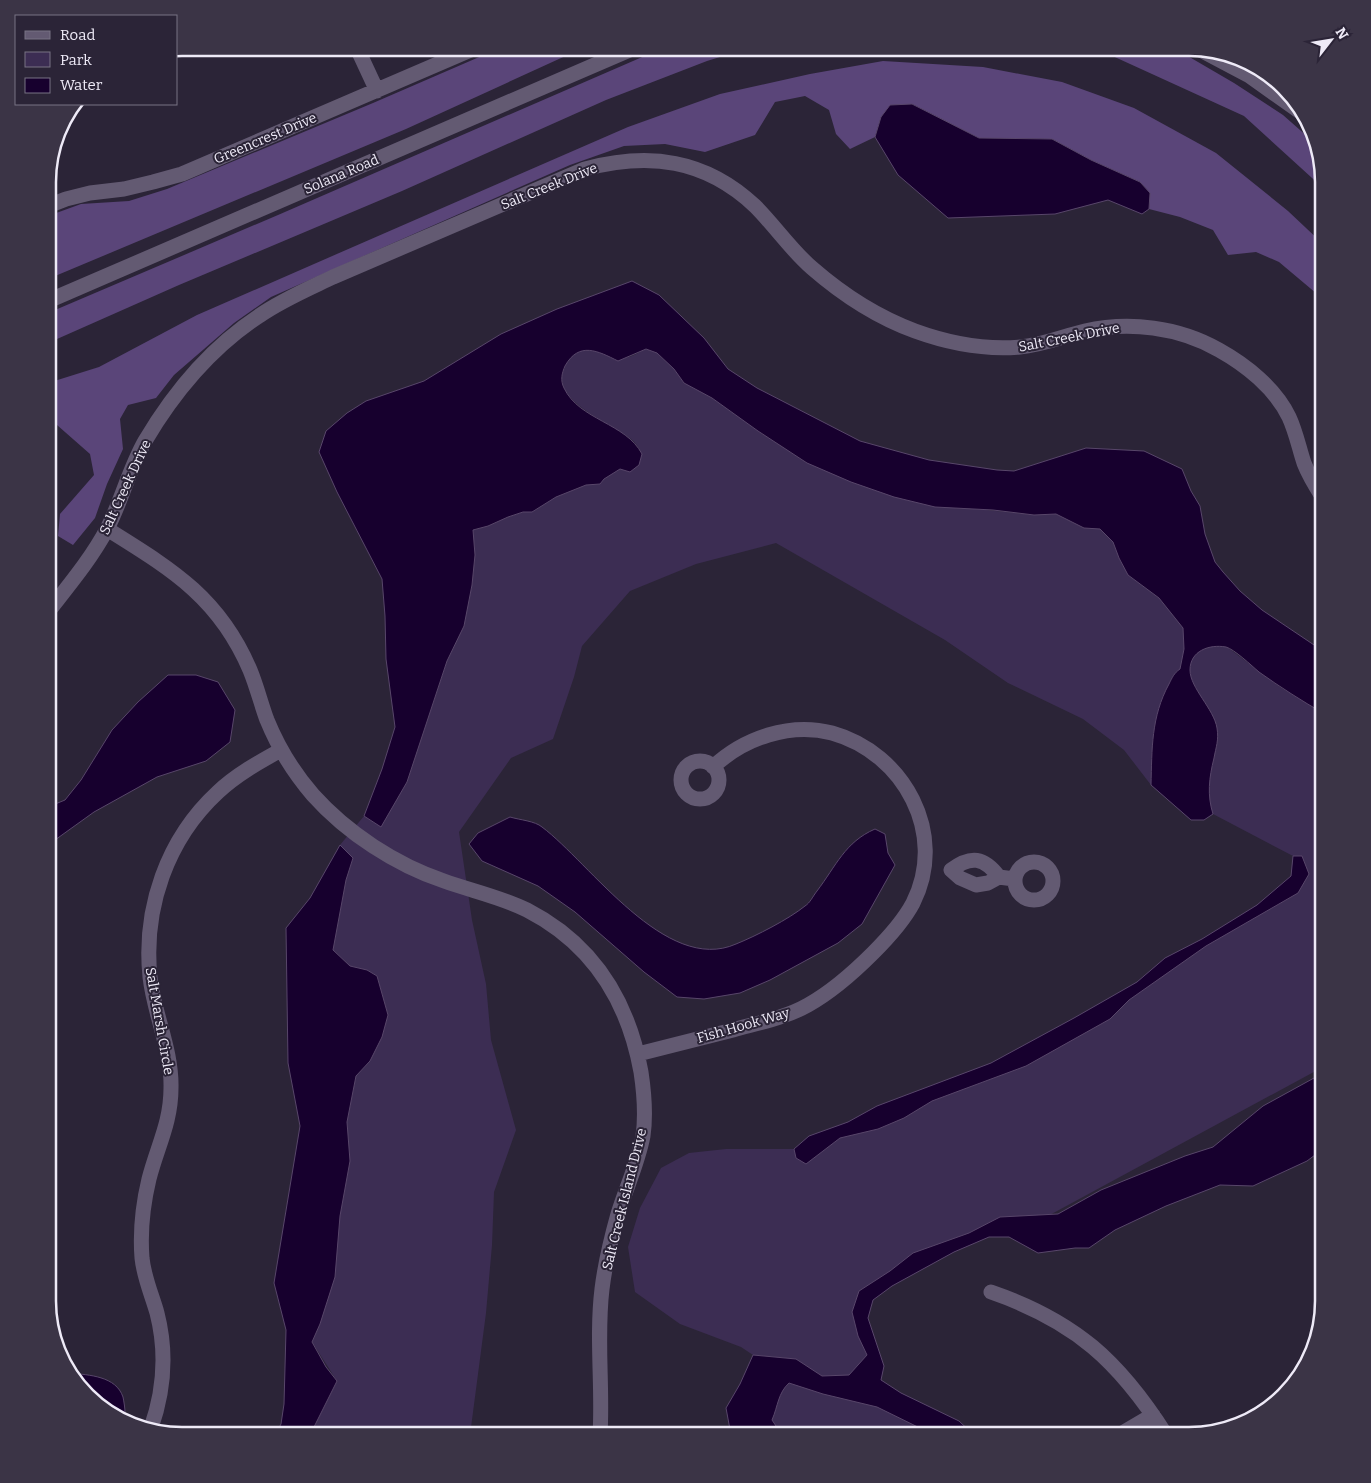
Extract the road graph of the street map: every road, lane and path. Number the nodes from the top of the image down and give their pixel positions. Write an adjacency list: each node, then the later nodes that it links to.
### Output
1 (361, 57): 5 (street)
2 (454, 57): 5 (street, Greencrest Drive)
3 (613, 57): 8 (street, Solana Road)
4 (1220, 61): 6 (street)
5 (377, 90): 7 (street, Greencrest Drive)
6 (1287, 103)
7 (57, 203)
8 (57, 297)
9 (1315, 486): 10 (street, Salt Creek Drive)
10 (107, 529): 11 (street, Salt Creek Drive); 12 (street, Salt Creek Island Drive)
11 (57, 601)
12 (281, 750): 16 (street, Salt Creek Island Drive); 19 (street, Salt Marsh Circle)
13 (714, 767): 14 (street, Fish Hook Way)
14 (924, 868): 15 (street); 16 (street, Fish Hook Way)
15 (951, 870): 15 (street)
16 (638, 1054): 20 (street, Salt Creek Island Drive)
17 (991, 1292): 18 (street)
18 (1153, 1415): 21 (street); 22 (street)
19 (152, 1423)
20 (600, 1427)
21 (1134, 1427)
22 (1160, 1427)

